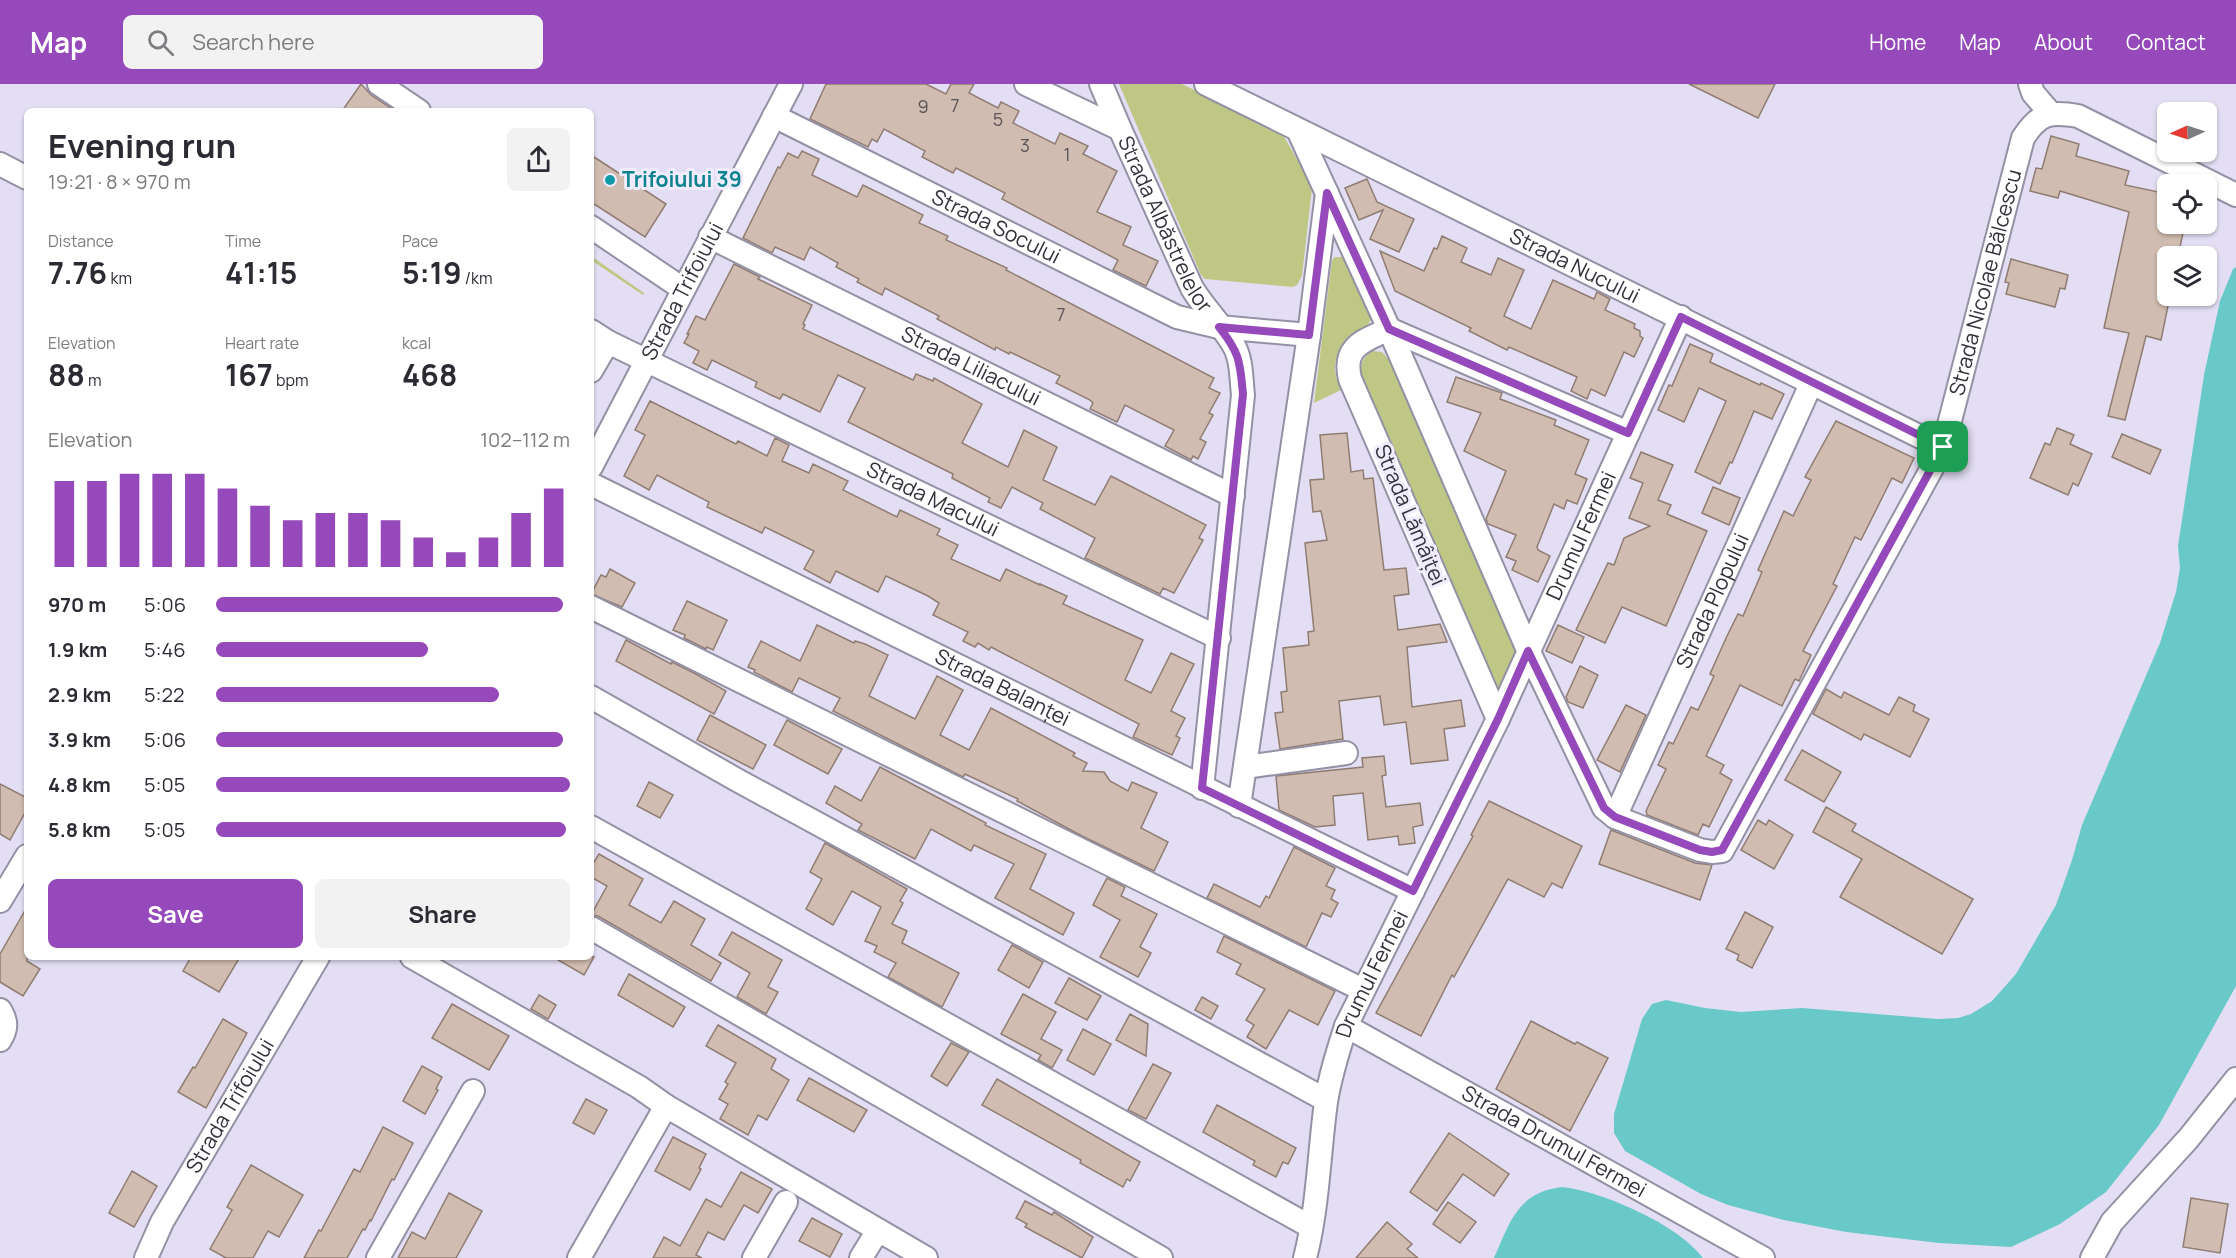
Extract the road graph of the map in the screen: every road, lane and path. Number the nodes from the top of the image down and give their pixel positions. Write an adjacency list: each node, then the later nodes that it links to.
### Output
1 (379, 84): 7 (street)
2 (791, 84): 9 (street, Strada Trifoiului)
3 (1026, 84): 10 (street)
4 (1101, 84): 10 (street, Strada Albăstrelelor)
5 (1206, 84): 11 (street, Strada Nucului)
6 (2030, 84): 8 (street)
7 (415, 108)
8 (2050, 114): 15 (street); 28 (street, Strada Nicolae Bălcescu)
9 (774, 116): 17 (street, Strada Trifoiului); 20 (street, Strada Socului)
10 (1120, 129): 20 (street, Strada Albăstrelelor)
11 (1298, 130): 14 (street); 19 (street, Strada Nucului)
12 (0, 164): 13 (street)
13 (24, 176)
14 (1327, 193): 21 (street); 22 (street)
15 (2236, 195)
16 (594, 228): 18 (street)
17 (710, 237): 18 (street, Strada Trifoiului); 31 (street, Strada Liliacului)
18 (683, 289): 24 (street, Strada Trifoiului)
19 (1681, 317): 26 (street, Strada Nucului); 27 (street, Drumul Fermei)
20 (1219, 327): 22 (street, Strada Socului); 31 (street, Strada Albăstrelelor)
21 (1389, 329): 27 (street); 34 (street); 36 (street, Strada Lămâiței)
22 (1309, 335): 38 (street)
23 (600, 337): 24 (street, Strada Macului); 25 (street)
24 (646, 359): 29 (street, Strada Trifoiului); 33 (street, Strada Macului)
25 (594, 360)
26 (1811, 384): 28 (street, Strada Nucului); 41 (street, Strada Plopului)
27 (1628, 433): 34 (street, Drumul Fermei)
28 (1943, 447): 41 (street, Strada Nicolae Bălcescu)
29 (594, 483)
30 (594, 485): 39 (street, Strada Balanței)
31 (1233, 496): 33 (street, Strada Albăstrelelor)
32 (594, 608): 49 (street)
33 (1219, 638): 39 (street, Strada Albăstrelelor)
34 (1528, 651): 36 (street, Drumul Fermei); 41 (street)
35 (594, 699): 55 (street)
36 (1498, 719): 44 (street, Drumul Fermei)
37 (1346, 753): 38 (street)
38 (1245, 767): 40 (street)
39 (1202, 788): 40 (street, Strada Balanței)
40 (1239, 806): 44 (street, Strada Balanței)
41 (1615, 817)
42 (594, 829): 58 (street)
43 (24, 861): 45 (street)
44 (1413, 891): 49 (street, Drumul Fermei)
45 (0, 901)
46 (594, 930): 66 (street)
47 (316, 960): 60 (street, Strada Trifoiului)
48 (417, 960): 56 (street)
49 (1363, 990): 51 (street, Drumul Fermei)
50 (0, 1010): 52 (street)
51 (1346, 1026): 55 (street, Drumul Fermei); 68 (street, Strada Drumul Fermei)
52 (0, 1040)
53 (2236, 1080): 69 (street)
54 (473, 1091): 61 (street)
55 (1326, 1100): 58 (street, Drumul Fermei)
56 (666, 1106): 59 (street); 62 (street)
57 (786, 1202): 63 (street)
58 (1311, 1227): 67 (street, Drumul Fermei)
59 (878, 1230): 64 (street); 65 (street)
60 (146, 1258)
61 (378, 1258)
62 (579, 1258)
63 (754, 1258)
64 (861, 1258)
65 (926, 1258)
66 (1161, 1258)
67 (1305, 1258)
68 (1763, 1258)
69 (2092, 1258)

